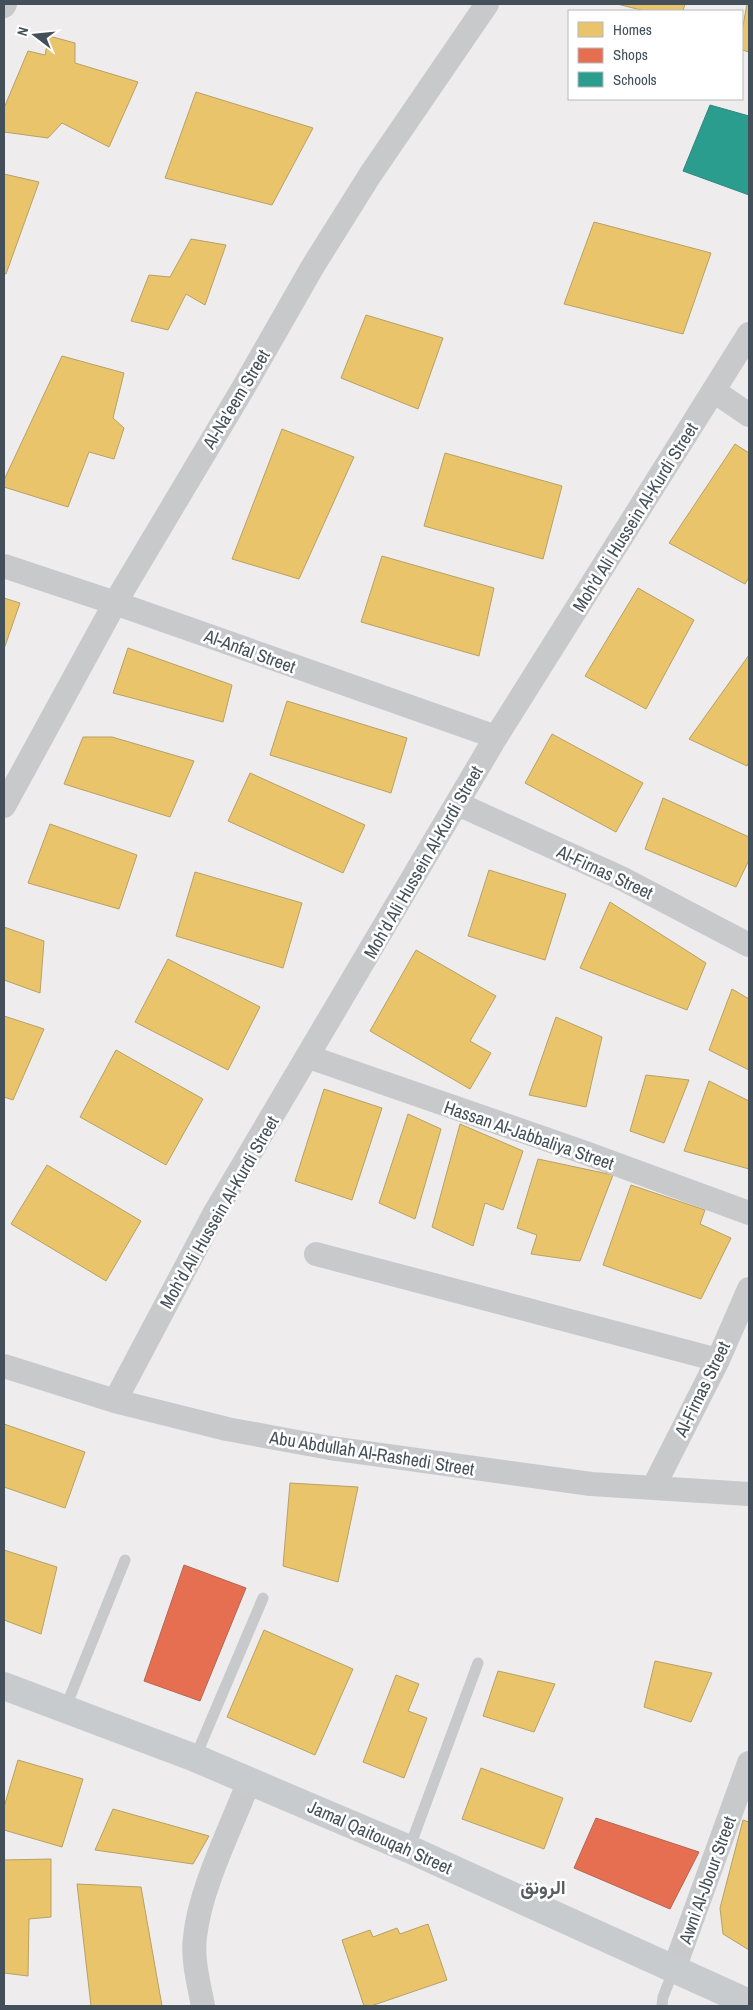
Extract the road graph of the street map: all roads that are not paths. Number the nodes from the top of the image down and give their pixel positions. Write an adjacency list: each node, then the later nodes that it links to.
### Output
1 (487, 4): 6 (street, Al-Na'eem Street)
2 (749, 334): 3 (street, Moh'd Ali Hussein Al-Kurdi Street)
3 (714, 391): 4 (street); 7 (street, Moh'd Ali Hussein Al-Kurdi Street)
4 (749, 415)
5 (4, 566): 6 (street, Al-Anfal Street)
6 (115, 603): 7 (street, Al-Anfal Street); 9 (street, Al-Na'eem Street)
7 (496, 737): 8 (street, Moh'd Ali Hussein Al-Kurdi Street)
8 (458, 804): 10 (street, Al-Firnas Street); 11 (street, Moh'd Ali Hussein Al-Kurdi Street)
9 (4, 806)
10 (749, 945)
11 (309, 1057): 12 (street, Hassan Al-Jabbaliya Street); 17 (street, Moh'd Ali Hussein Al-Kurdi Street)
12 (749, 1213)
13 (316, 1254): 15 (street)
14 (749, 1289): 15 (street, Al-Firnas Street)
15 (718, 1360): 18 (street, Al-Firnas Street)
16 (4, 1366): 17 (street, Abu Abdullah Al-Rashedi Street)
17 (115, 1401): 18 (street, Abu Abdullah Al-Rashedi Street)
18 (652, 1488): 19 (street, Abu Abdullah Al-Rashedi Street)
19 (749, 1494)
20 (125, 1560): 24 (lane)
21 (263, 1598): 25 (lane)
22 (478, 1663): 28 (lane)
23 (4, 1686): 24 (street, Jamal Qaitouqah Street)
24 (65, 1709): 25 (street, Jamal Qaitouqah Street)
25 (195, 1758): 27 (street, Jamal Qaitouqah Street)
26 (749, 1763): 29 (street, Awni Al-Jbour Street)
27 (249, 1781): 28 (street, Jamal Qaitouqah Street); 31 (street)
28 (409, 1849): 29 (street, Jamal Qaitouqah Street)
29 (674, 1969): 30 (street, Jamal Qaitouqah Street); 32 (lane)
30 (749, 2003)
31 (203, 2006)
32 (662, 2006)

